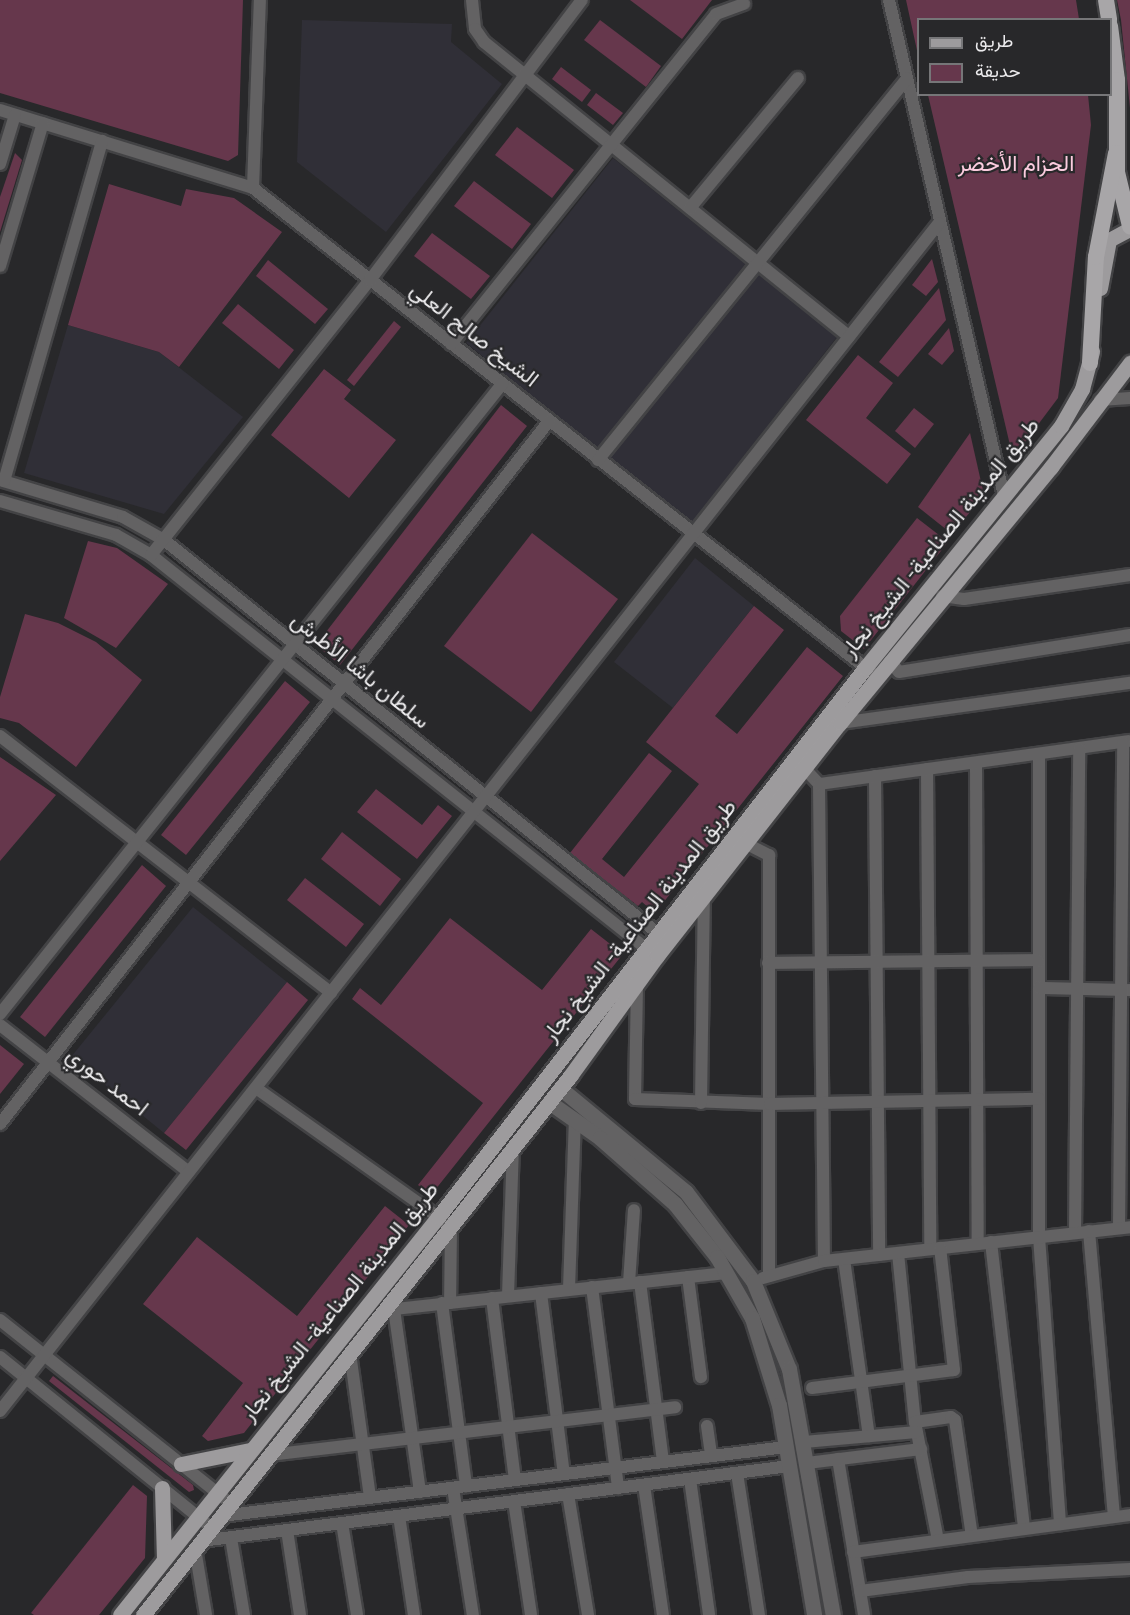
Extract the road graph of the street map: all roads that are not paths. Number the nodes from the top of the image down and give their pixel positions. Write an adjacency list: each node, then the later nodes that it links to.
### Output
1 (260, 0): 19 (street)
2 (472, 0): 9 (street)
3 (582, 0): 9 (street)
4 (889, 0): 11 (street)
5 (1106, 0): 7 (highway)
6 (744, 4): 16 (street)
7 (1109, 18)
8 (1112, 42): 17 (highway)
9 (524, 75): 16 (street); 25 (street)
10 (798, 78): 20 (street)
11 (907, 78): 21 (street); 23 (street)
12 (0, 110): 13 (street, الشيخ صالح العلي)
13 (15, 115): 14 (street, الشيخ صالح العلي); 18 (street)
14 (43, 123): 15 (street, الشيخ صالح العلي); 24 (street)
15 (102, 141): 19 (street, الشيخ صالح العلي); 35 (street)
16 (611, 144): 20 (street); 27 (street)
17 (1116, 153): 22 (highway); 28 (highway)
18 (0, 164)
19 (253, 188): 25 (street, الشيخ صالح العلي)
20 (690, 208): 23 (street)
21 (939, 223): 26 (street); 36 (street)
22 (1130, 227): 28 (main road, طريق المدينة الصناعية- الشيخ نجار)
23 (758, 263): 26 (street); 34 (street)
24 (0, 266)
25 (370, 280): 27 (street, الشيخ صالح العلي); 39 (street)
26 (849, 337): 38 (street)
27 (451, 344): 30 (street, الشيخ صالح العلي)
28 (1090, 363): 36 (main road, طريق المدينة الصناعية- الشيخ نجار)
29 (1130, 363): 32 (main road)
30 (502, 384): 33 (street, الشيخ صالح العلي); 44 (street)
31 (1130, 398): 32 (street)
32 (1100, 400): 42 (main road)
33 (549, 421): 34 (street, الشيخ صالح العلي); 50 (street)
34 (598, 460): 38 (street, الشيخ صالح العلي)
35 (2, 481): 39 (street, سلطان باشا الأطرش)
36 (1004, 496): 47 (main road, طريق المدينة الصناعية- الشيخ نجار)
37 (0, 501): 40 (street, سلطان باشا الأطرش)
38 (692, 536): 47 (street, الشيخ صالح العلي); 62 (street)
39 (164, 540): 40 (street); 44 (street, سلطان باشا الأطرش)
40 (151, 555): 45 (street, سلطان باشا الأطرش)
41 (1130, 575): 42 (street)
42 (942, 596): 46 (main road)
43 (1130, 635): 46 (street)
44 (294, 645): 45 (street); 50 (street, سلطان باشا الأطرش)
45 (282, 661): 51 (street, سلطان باشا الأطرش); 64 (street)
46 (890, 661): 48 (main road)
47 (865, 668): 48 (street, الشيخ صالح العلي); 68 (main road, طريق المدينة الصناعية- الشيخ نجار)
48 (877, 678): 52 (main road)
49 (1130, 683): 52 (street)
50 (344, 686): 51 (street); 62 (street, سلطان باشا الأطرش)
51 (332, 701): 63 (street, سلطان باشا الأطرش); 66 (street)
52 (840, 723): 58 (main road)
53 (0, 736): 64 (street)
54 (1126, 742): 55 (street); 79 (street)
55 (1079, 749): 56 (street); 78 (street)
56 (1039, 754): 57 (street); 70 (street)
57 (976, 763): 59 (street); 72 (street)
58 (805, 769): 61 (street); 65 (main road)
59 (927, 770): 60 (street); 71 (street)
60 (875, 776): 61 (street); 73 (street)
61 (819, 784): 75 (street)
62 (485, 797): 63 (street); 68 (street, سلطان باشا الأطرش)
63 (473, 813): 69 (street, سلطان باشا الأطرش); 80 (street)
64 (138, 841): 66 (street); 81 (street)
65 (747, 844): 67 (main road); 74 (street)
66 (192, 882): 80 (street); 83 (street)
67 (704, 898): 68 (main road); 91 (street)
68 (664, 938): 69 (main road, طريق المدينة الصناعية- الشيخ نجار)
69 (652, 953): 76 (main road); 101 (main road, طريق المدينة الصناعية- الشيخ نجار)
70 (1038, 960): 72 (street); 77 (street)
71 (928, 961): 72 (street); 73 (street); 88 (street)
72 (977, 961): 87 (street)
73 (876, 962): 75 (street); 90 (street)
74 (768, 963): 75 (street); 93 (street)
75 (821, 963): 92 (street)
76 (636, 984): 85 (main road); 91 (street)
77 (1039, 988): 78 (street); 86 (street)
78 (1077, 989): 79 (street); 104 (street)
79 (1125, 990): 102 (street)
80 (331, 993): 84 (street)
81 (0, 1014)
82 (0, 1025): 83 (street, احمد حوري)
83 (48, 1063): 95 (street); 97 (street, احمد حوري)
84 (256, 1088): 97 (street); 101 (street)
85 (560, 1088): 89 (main road); 98 (street)
86 (1039, 1099): 87 (street); 105 (street)
87 (977, 1100): 88 (street); 106 (street)
88 (929, 1101): 90 (street); 107 (street)
89 (549, 1102): 94 (street); 96 (main road)
90 (878, 1102): 92 (street); 109 (street)
91 (701, 1103): 93 (street)
92 (822, 1103): 93 (street); 111 (street)
93 (770, 1104): 113 (street)
94 (575, 1119): 99 (street); 118 (street)
95 (0, 1124)
96 (513, 1147): 101 (main road); 120 (street)
97 (189, 1173): 126 (street)
98 (667, 1173): 99 (street); 115 (street)
99 (655, 1184): 112 (street)
100 (634, 1210): 116 (street)
101 (445, 1221): 122 (street); 123 (main road); 148 (main road, طريق المدينة الصناعية- الشيخ نجار)
102 (1124, 1227): 103 (street)
103 (1089, 1231): 104 (street); 176 (street)
104 (1074, 1233): 105 (street)
105 (1039, 1237): 106 (street); 178 (street)
106 (984, 1243): 107 (street); 179 (street)
107 (935, 1248): 108 (street); 128 (street)
108 (897, 1253): 109 (street); 128 (street)
109 (879, 1255): 110 (street)
110 (844, 1259): 111 (street); 131 (street)
111 (824, 1261): 113 (street)
112 (727, 1274): 114 (street); 146 (street)
113 (769, 1276): 115 (street)
114 (688, 1277): 116 (street); 129 (street)
115 (753, 1281): 144 (street)
116 (635, 1282): 117 (street); 134 (street)
117 (592, 1287): 118 (street); 136 (street)
118 (569, 1289): 119 (street)
119 (542, 1293): 120 (street); 137 (street)
120 (508, 1296): 121 (street)
121 (492, 1298): 122 (street); 140 (street)
122 (446, 1303): 123 (street); 141 (street)
123 (390, 1309): 125 (main road); 143 (street)
124 (0, 1320): 126 (street)
125 (350, 1353): 145 (street); 150 (main road)
126 (44, 1355): 130 (street); 155 (street)
127 (0, 1357): 130 (street)
128 (912, 1375): 131 (street); 139 (street)
129 (701, 1377)
130 (26, 1378): 135 (street); 164 (street)
131 (861, 1382): 132 (street); 142 (street)
132 (812, 1388)
133 (675, 1407): 134 (street)
134 (657, 1409): 136 (street); 153 (street)
135 (0, 1411)
136 (609, 1415): 137 (street); 157 (street)
137 (558, 1421): 140 (street); 159 (street)
138 (707, 1426): 151 (street)
139 (916, 1427): 142 (street); 147 (street); 181 (street)
140 (508, 1428): 141 (street); 161 (street)
141 (459, 1434): 143 (street); 163 (street)
142 (868, 1436): 144 (street)
143 (413, 1439): 145 (street); 167 (street)
144 (804, 1442): 154 (street)
145 (363, 1446): 150 (street); 169 (street)
146 (786, 1447): 149 (street); 156 (street)
147 (921, 1449): 152 (street); 183 (street)
148 (250, 1450): 155 (main road); 166 (main road, طريق المدينة الصناعية- الشيخ نجار)
149 (730, 1454): 151 (street); 158 (street)
150 (269, 1455): 174 (main road)
151 (711, 1456): 153 (street)
152 (838, 1459): 154 (street); 185 (street)
153 (663, 1462): 157 (street)
154 (807, 1463): 156 (street); 203 (street)
155 (181, 1464): 166 (street)
156 (790, 1466): 158 (street); 202 (street)
157 (615, 1468): 159 (street); 165 (street)
158 (734, 1473): 160 (street); 201 (street)
159 (564, 1474): 161 (street)
160 (690, 1479): 162 (street); 200 (street)
161 (516, 1480): 163 (street)
162 (644, 1485): 165 (street); 199 (street)
163 (459, 1487): 167 (street); 171 (street)
164 (162, 1488): 173 (street); 186 (main road)
165 (618, 1488): 168 (street)
166 (216, 1492): 173 (main road, طريق المدينة الصناعية- الشيخ نجار); 174 (street)
167 (420, 1492): 169 (street)
168 (568, 1494): 170 (street); 198 (street)
169 (370, 1498): 174 (street)
170 (514, 1501): 171 (street); 197 (street)
171 (456, 1509): 175 (street); 196 (street)
172 (1130, 1515): 176 (street)
173 (197, 1516): 174 (street); 186 (main road, طريق المدينة الصناعية- الشيخ نجار)
174 (221, 1516): 184 (main road)
175 (399, 1516): 177 (street); 195 (street)
176 (1114, 1517): 178 (street)
177 (342, 1523): 180 (street); 194 (street)
178 (1060, 1524): 179 (street)
179 (1024, 1529): 181 (street)
180 (287, 1530): 182 (street); 193 (street)
181 (972, 1536): 183 (street)
182 (231, 1538): 184 (street); 192 (street)
183 (938, 1540): 185 (street)
184 (198, 1545): 190 (main road); 191 (street)
185 (853, 1552): 188 (street)
186 (164, 1559): 189 (main road, طريق المدينة الصناعية- الشيخ نجار)
187 (1130, 1569): 188 (street)
188 (860, 1591): 204 (street)
189 (120, 1615)
190 (143, 1615)
191 (206, 1615)
192 (244, 1615)
193 (300, 1615)
194 (357, 1615)
195 (414, 1615)
196 (473, 1615)
197 (531, 1615)
198 (588, 1615)
199 (663, 1615)
200 (709, 1615)
201 (759, 1615)
202 (814, 1615)
203 (833, 1615)
204 (864, 1615)

